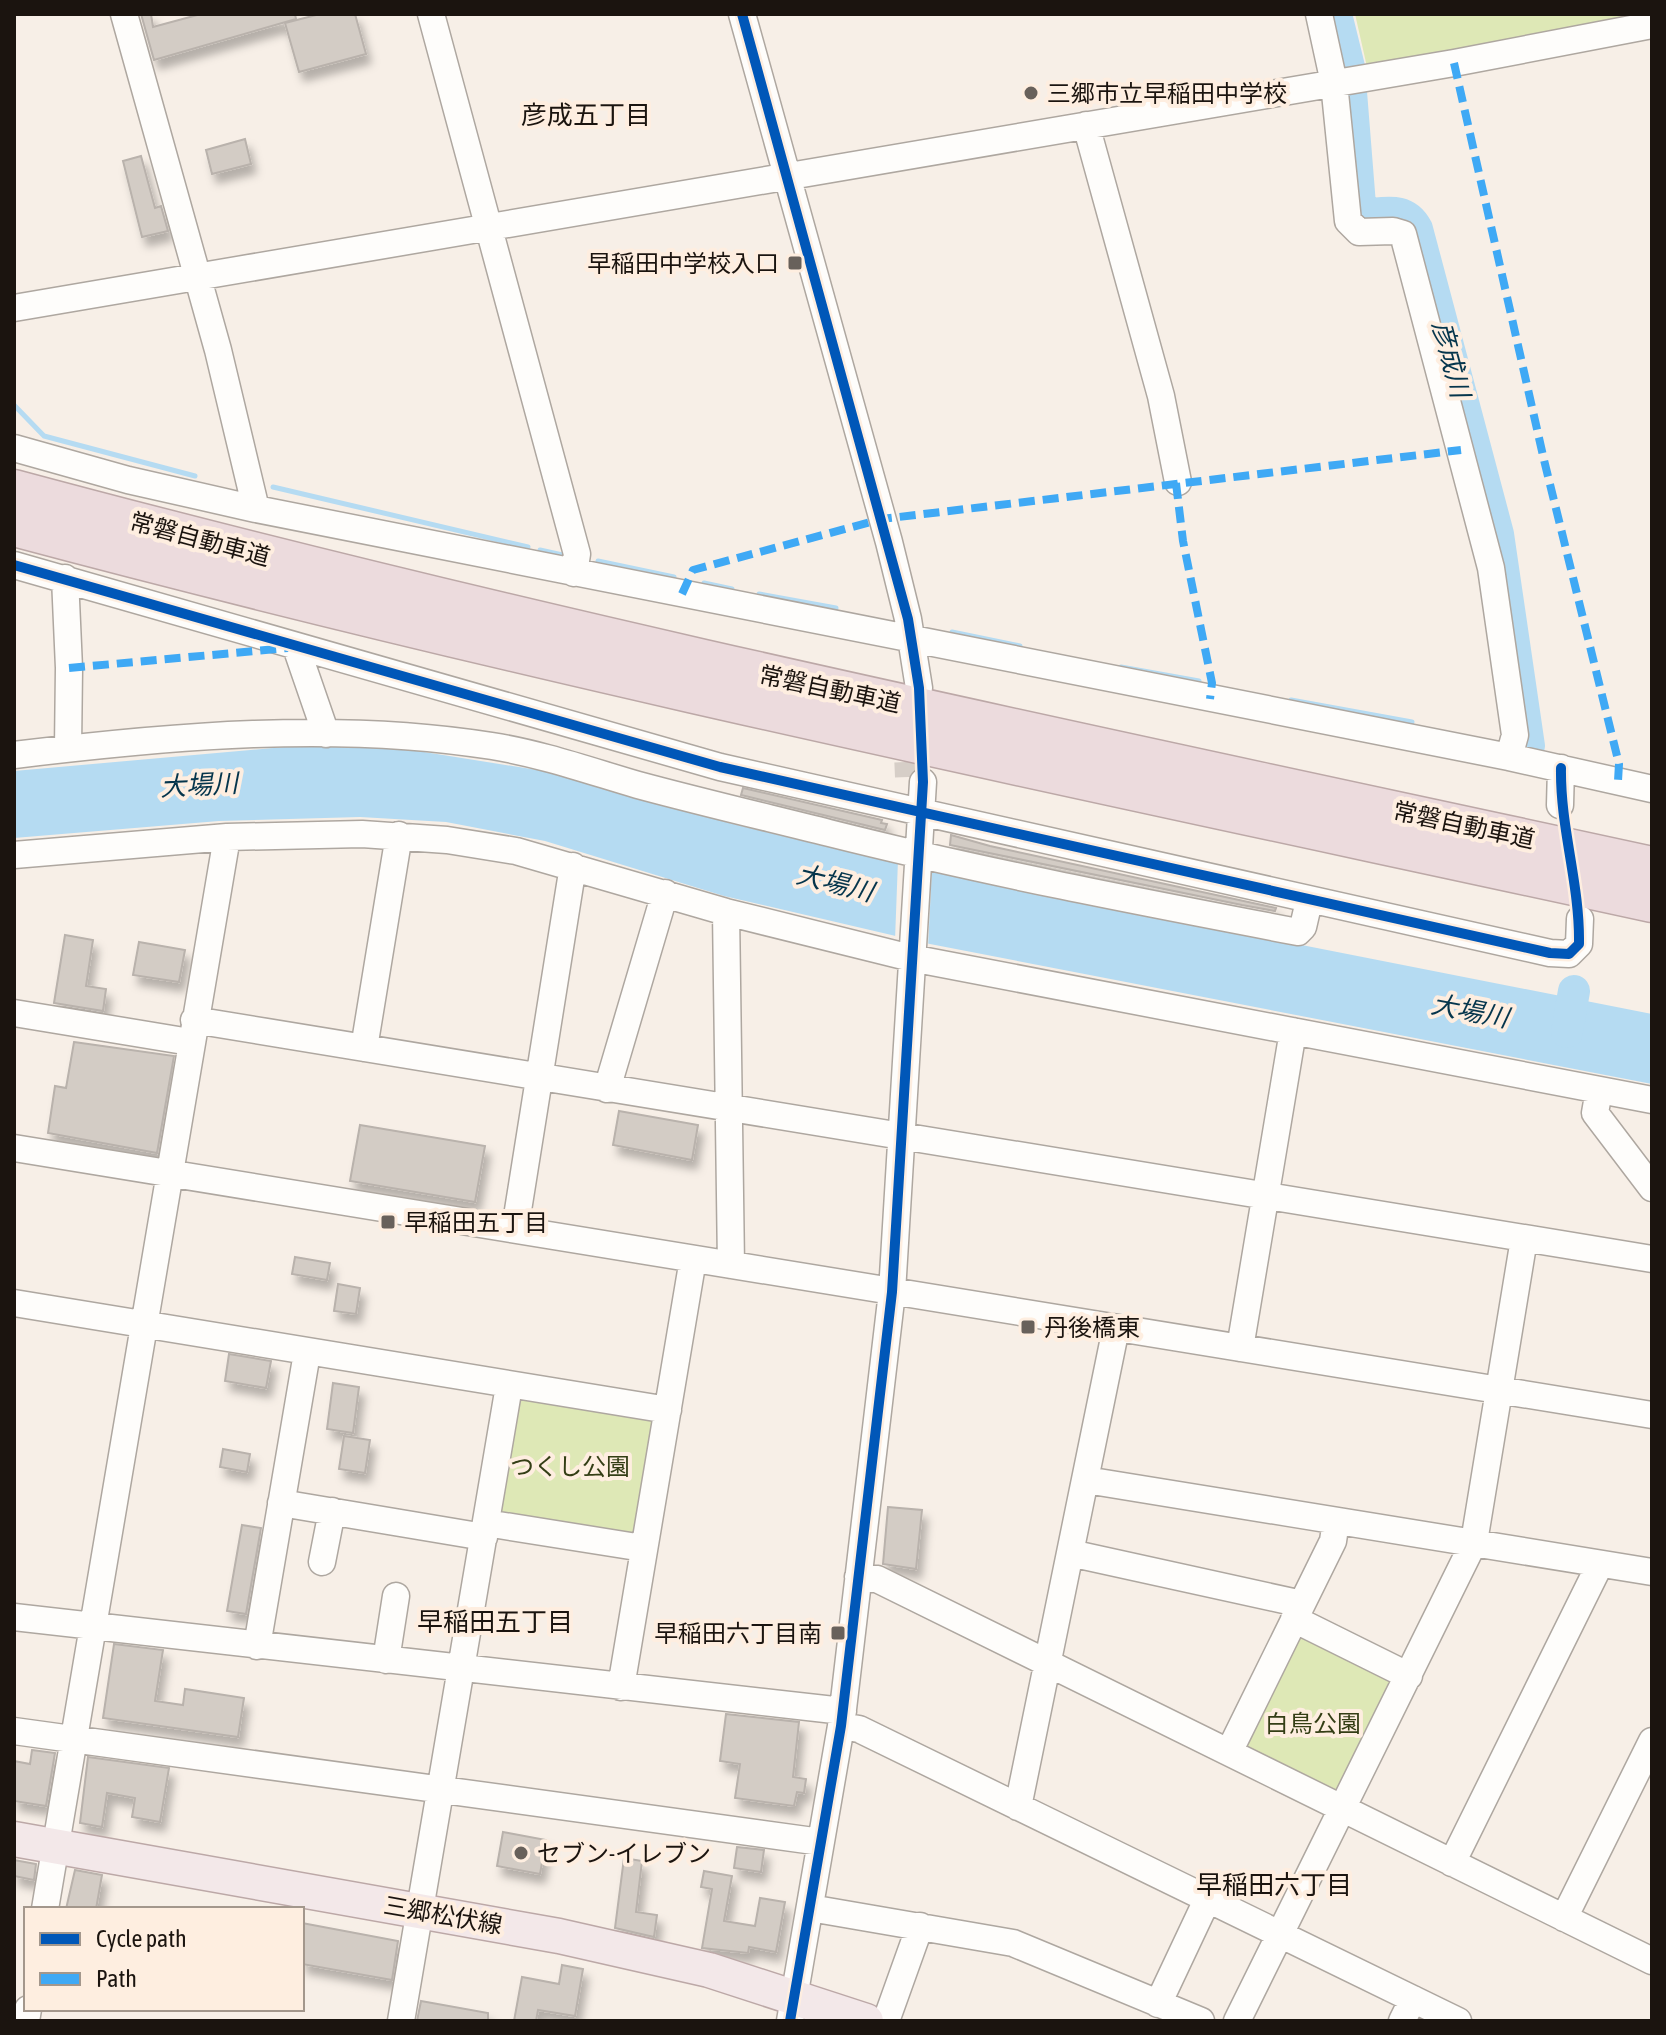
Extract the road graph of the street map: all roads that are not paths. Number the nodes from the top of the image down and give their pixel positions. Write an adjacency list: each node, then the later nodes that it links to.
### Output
1 (124, 14): 10 (street)
2 (431, 14): 9 (street)
3 (742, 14): 8 (street)
4 (1319, 14): 6 (street)
5 (1652, 25): 6 (street)
6 (1345, 81): 7 (street); 27 (street)
7 (1086, 125): 8 (street); 13 (street)
8 (786, 176): 9 (street); 20 (street)
9 (489, 228): 10 (street); 18 (street)
10 (197, 277): 11 (street); 15 (street)
11 (14, 308)
12 (14, 448): 15 (street)
13 (1178, 482)
14 (14, 489): 39 (highway, 常磐自動車道)
15 (256, 509): 18 (street)
16 (14, 527): 42 (highway, 常磐自動車道)
17 (14, 565): 19 (street)
18 (574, 573): 20 (street)
19 (65, 578): 21 (street); 25 (street)
20 (910, 640): 22 (street); 27 (street)
21 (296, 647): 23 (street); 24 (street)
22 (911, 686)
23 (326, 734): 25 (street); 30 (street)
24 (632, 742): 30 (street); 33 (street)
25 (68, 748): 26 (street)
26 (14, 755)
27 (1509, 757): 28 (street)
28 (1561, 768): 31 (street); 32 (street)
29 (915, 780): 33 (street)
30 (642, 786): 37 (street)
31 (1652, 789)
32 (1560, 805)
33 (918, 810): 37 (street); 41 (street)
34 (399, 835): 35 (street); 38 (street); 49 (street)
35 (227, 837): 36 (street); 47 (street)
36 (14, 855)
37 (916, 857): 41 (street); 45 (street)
38 (573, 866): 40 (street); 50 (street)
39 (1652, 866)
40 (665, 893): 43 (street); 51 (street)
41 (1309, 901): 44 (street)
42 (1652, 903)
43 (726, 912): 45 (street); 54 (street)
44 (1580, 919)
45 (911, 954): 48 (street); 55 (street)
46 (14, 1013): 47 (street)
47 (192, 1031): 49 (street); 57 (street)
48 (1293, 1031): 52 (street); 59 (street)
49 (364, 1048): 50 (street)
50 (540, 1077): 51 (street); 60 (street)
51 (607, 1089): 54 (street)
52 (1599, 1090): 53 (street); 58 (street)
53 (1652, 1100)
54 (729, 1108): 55 (street); 64 (street)
55 (901, 1135): 59 (street); 65 (street)
56 (14, 1148): 57 (street)
57 (170, 1173): 60 (street); 67 (street)
58 (1652, 1188)
59 (1266, 1196): 61 (street); 69 (street)
60 (515, 1229): 62 (street)
61 (1524, 1239): 63 (street); 72 (street)
62 (693, 1259): 64 (street); 73 (street)
63 (1652, 1259)
64 (731, 1265): 65 (street)
65 (892, 1292): 68 (street); 86 (street)
66 (14, 1303): 67 (street)
67 (144, 1325): 70 (street); 90 (street)
68 (1116, 1328): 69 (street); 75 (street)
69 (1240, 1348): 72 (street)
70 (307, 1353): 71 (street); 76 (street)
71 (509, 1386): 73 (street); 79 (street)
72 (1500, 1390): 74 (street); 80 (street)
73 (668, 1410): 81 (street)
74 (1652, 1415)
75 (1086, 1480): 78 (street); 82 (street)
76 (281, 1503): 77 (street); 91 (street)
77 (332, 1511): 79 (street); 83 (street)
78 (1336, 1521): 80 (street); 88 (street)
79 (485, 1530): 81 (street); 94 (street)
80 (1474, 1542): 84 (street); 95 (street)
81 (643, 1548): 96 (street)
82 (1070, 1553): 88 (street); 93 (street)
83 (322, 1562)
84 (1600, 1564): 85 (street); 108 (street)
85 (1652, 1572)
86 (858, 1577): 93 (street); 97 (street)
87 (396, 1596): 92 (street)
88 (1298, 1611): 95 (street); 101 (street)
89 (14, 1617): 90 (street)
90 (92, 1626): 91 (street); 99 (street)
91 (257, 1646): 92 (street)
92 (386, 1660): 94 (street)
93 (1048, 1664): 101 (street); 103 (street)
94 (461, 1669): 96 (street); 102 (street)
95 (1409, 1676): 104 (street)
96 (621, 1687): 97 (street)
97 (842, 1719): 103 (street); 106 (street)
98 (14, 1731): 99 (street)
99 (72, 1739): 102 (street); 107 (street)
100 (1652, 1741): 113 (street)
101 (1229, 1752): 104 (street)
102 (441, 1790): 106 (street); 112 (street)
103 (1018, 1807): 109 (street)
104 (1343, 1809): 108 (street); 115 (street)
105 (14, 1839): 107 (main road, 三郷松伏線)
106 (821, 1842): 111 (street)
107 (55, 1846): 110 (street); 112 (main road, 三郷松伏線)
108 (1452, 1863): 113 (street)
109 (1207, 1900): 115 (street); 117 (street)
110 (45, 1907)
111 (810, 1908): 114 (street); 118 (street)
112 (420, 1911): 118 (main road, 三郷松伏線); 120 (street)
113 (1564, 1918): 116 (street)
114 (920, 1926): 117 (street); 122 (street)
115 (1279, 1935): 119 (street); 124 (street)
116 (1652, 1961)
117 (1158, 2004): 123 (street)
118 (792, 2009): 121 (main road, 三郷松伏線)
119 (1408, 2010): 125 (street)
120 (401, 2021)
121 (866, 2021)
122 (886, 2021)
123 (1201, 2021)
124 (1237, 2021)
125 (1458, 2021)

